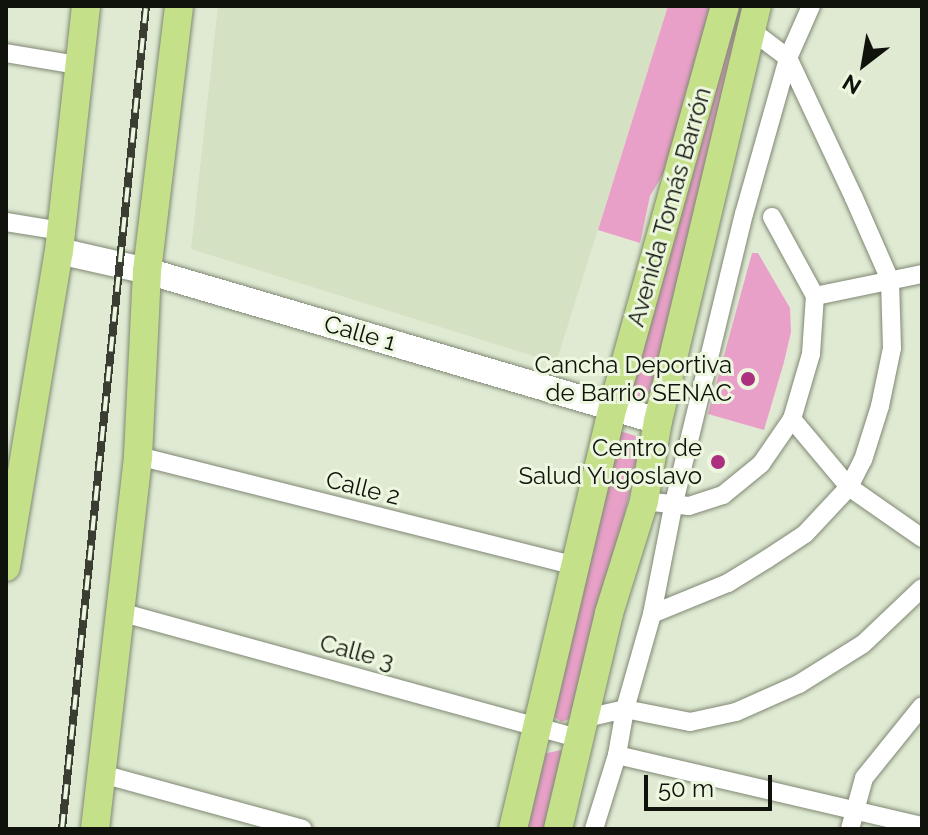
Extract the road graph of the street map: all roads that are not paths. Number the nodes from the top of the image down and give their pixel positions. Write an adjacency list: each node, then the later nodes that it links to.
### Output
1 (86, 6): 8 (main road)
2 (179, 6): 12 (main road)
3 (725, 6): 16 (main road, Avenida Tomás Barrón)
4 (811, 6): 7 (street)
5 (754, 18): 7 (street); 18 (main road, Avenida Tomás Barrón)
6 (6, 53): 8 (street)
7 (788, 58): 14 (street); 23 (street)
8 (78, 65): 11 (main road)
9 (772, 217): 15 (street)
10 (6, 222): 11 (street)
11 (61, 241): 12 (main road, Calle 1); 21 (main road)
12 (147, 271): 16 (main road, Calle 1); 19 (main road)
13 (922, 274): 14 (street)
14 (890, 280): 15 (street); 20 (street)
15 (815, 296): 17 (street)
16 (613, 407): 18 (main road, Calle 1); 25 (main road, Avenida Tomás Barrón)
17 (792, 419): 20 (street); 23 (street)
18 (658, 421): 22 (main road, Avenida Tomás Barrón)
19 (138, 456): 25 (street, Calle 2); 28 (main road)
20 (849, 487): 24 (street); 29 (street)
21 (12, 489): 26 (main road)
22 (644, 501): 23 (street); 33 (main road, Avenida Tomás Barrón)
23 (673, 507): 29 (street)
24 (922, 538)
25 (576, 566): 32 (main road, Avenida Tomás Barrón)
26 (6, 567)
27 (922, 588): 31 (street)
28 (120, 612): 32 (street, Calle 3); 35 (main road)
29 (652, 614): 31 (street)
30 (922, 706): 36 (street)
31 (625, 709): 33 (street); 34 (street)
32 (539, 727): 33 (street, Calle 3); 40 (main road, Avenida Tomás Barrón)
33 (584, 729): 41 (main road, Avenida Tomás Barrón)
34 (617, 755): 36 (street); 42 (street)
35 (102, 774): 38 (main road); 39 (street)
36 (854, 810): 37 (street); 43 (street)
37 (922, 826)
38 (95, 829)
39 (303, 829)
40 (513, 829)
41 (558, 829)
42 (594, 829)
43 (850, 829)

